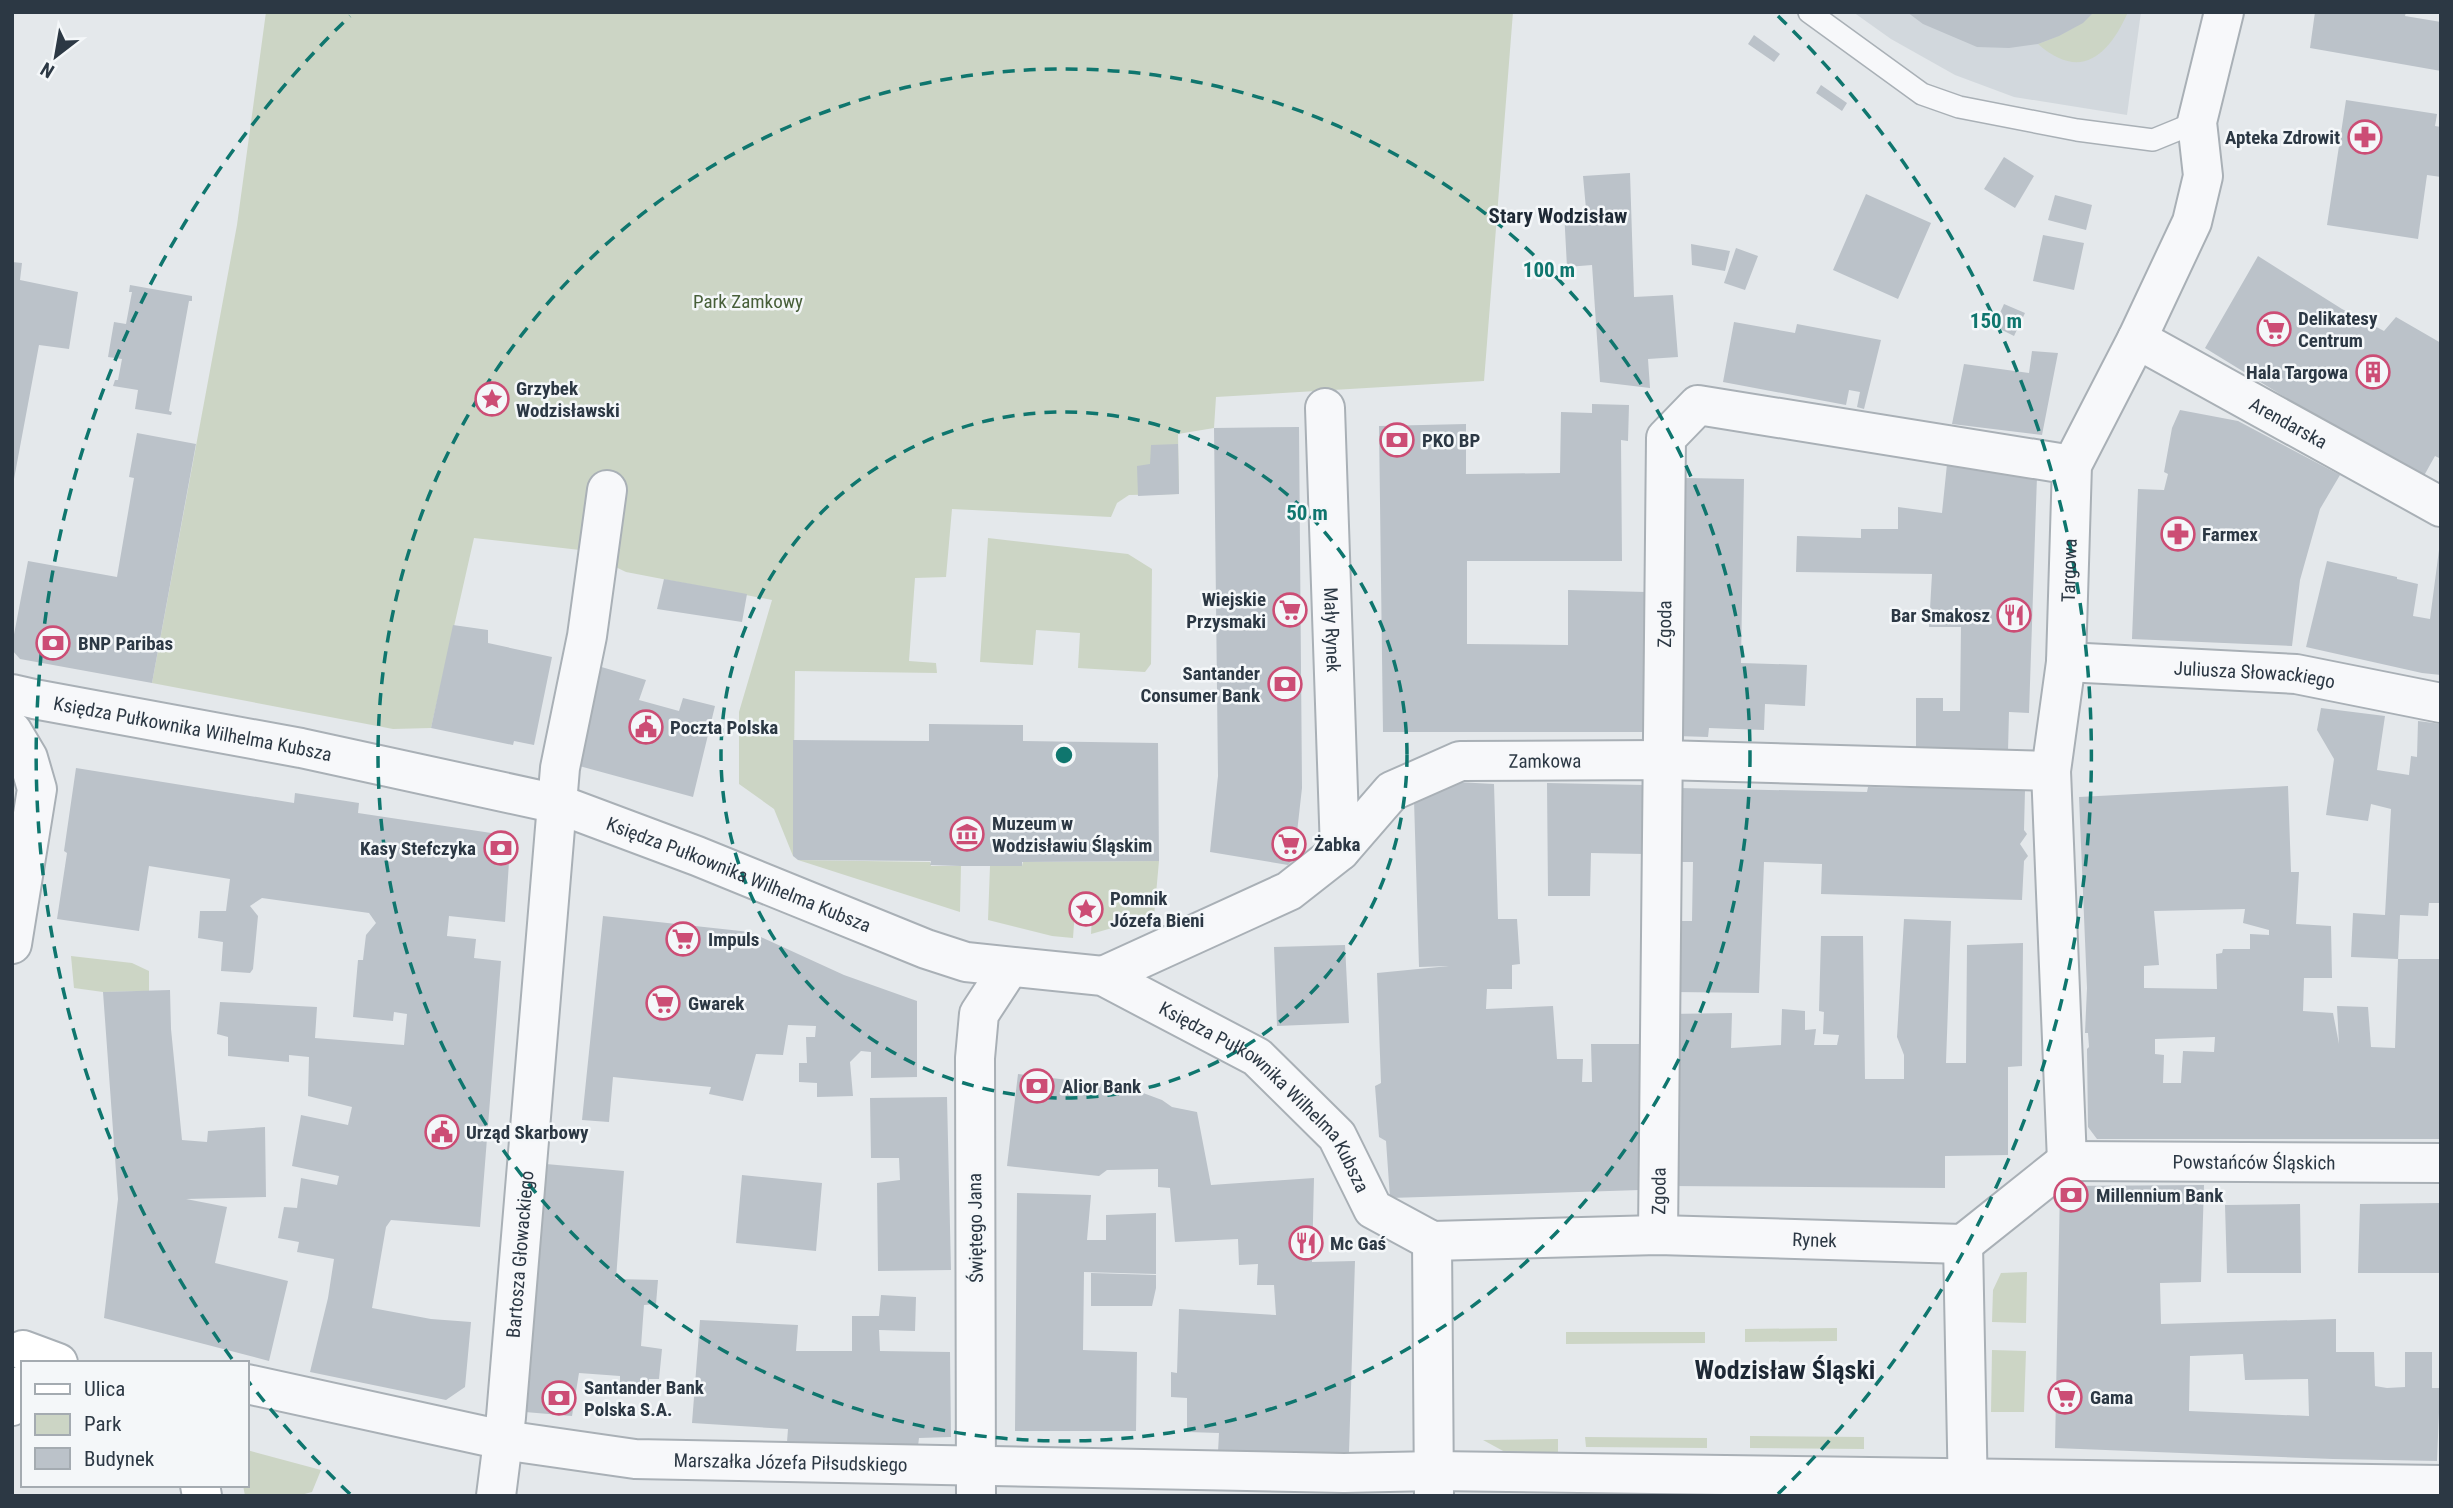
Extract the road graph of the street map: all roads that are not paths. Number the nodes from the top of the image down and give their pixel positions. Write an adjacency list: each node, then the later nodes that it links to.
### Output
1 (1809, 12): 3 (lane)
2 (2224, 12): 3 (street, Targowa)
3 (2197, 122): 4 (street, Targowa)
4 (2137, 339): 6 (street, Targowa); 8 (street, Arendarska)
5 (1325, 408): 15 (street, Mały Rynek)
6 (2072, 465): 9 (street, Targowa); 12 (street, Zgoda)
7 (607, 490): 14 (street, Bartosza Głowackiego)
8 (2441, 507)
9 (2066, 662): 10 (street, Juliusza Słowackiego); 13 (street, Targowa)
10 (2441, 703)
11 (16, 707): 14 (street, Księdza Pułkownika Wilhelma Kubsza); 16 (street)
12 (1662, 760): 13 (street, Zamkowa); 15 (street, Zamkowa); 22 (street, Zgoda)
13 (2051, 771): 19 (street, Targowa)
14 (558, 804): 17 (street, Księdza Pułkownika Wilhelma Kubsza); 28 (street, Bartosza Głowackiego)
15 (1340, 850): 18 (street, Zamkowa)
16 (12, 944)
17 (1009, 968): 18 (street, Księdza Pułkownika Wilhelma Kubsza); 29 (street, Świętego Jana)
18 (1103, 976): 21 (street, Księdza Pułkownika Wilhelma Kubsza)
19 (2067, 1161): 20 (street, Powstańców Śląskich); 24 (street)
20 (2441, 1163)
21 (1373, 1209): 23 (street, Rynek)
22 (1658, 1235): 23 (street, Rynek); 24 (street, Rynek)
23 (1432, 1241): 30 (street)
24 (1963, 1244): 32 (street)
25 (21, 1380): 27 (street)
26 (248, 1384): 28 (street, Marszałka Józefa Piłsudskiego)
27 (12, 1408)
28 (503, 1440): 29 (street, Marszałka Józefa Piłsudskiego); 33 (street, Bartosza Głowackiego)
29 (977, 1481): 30 (street, Marszałka Józefa Piłsudskiego)
30 (1434, 1483): 32 (street)
31 (2441, 1485): 32 (street)
32 (1968, 1487)
33 (496, 1496)

